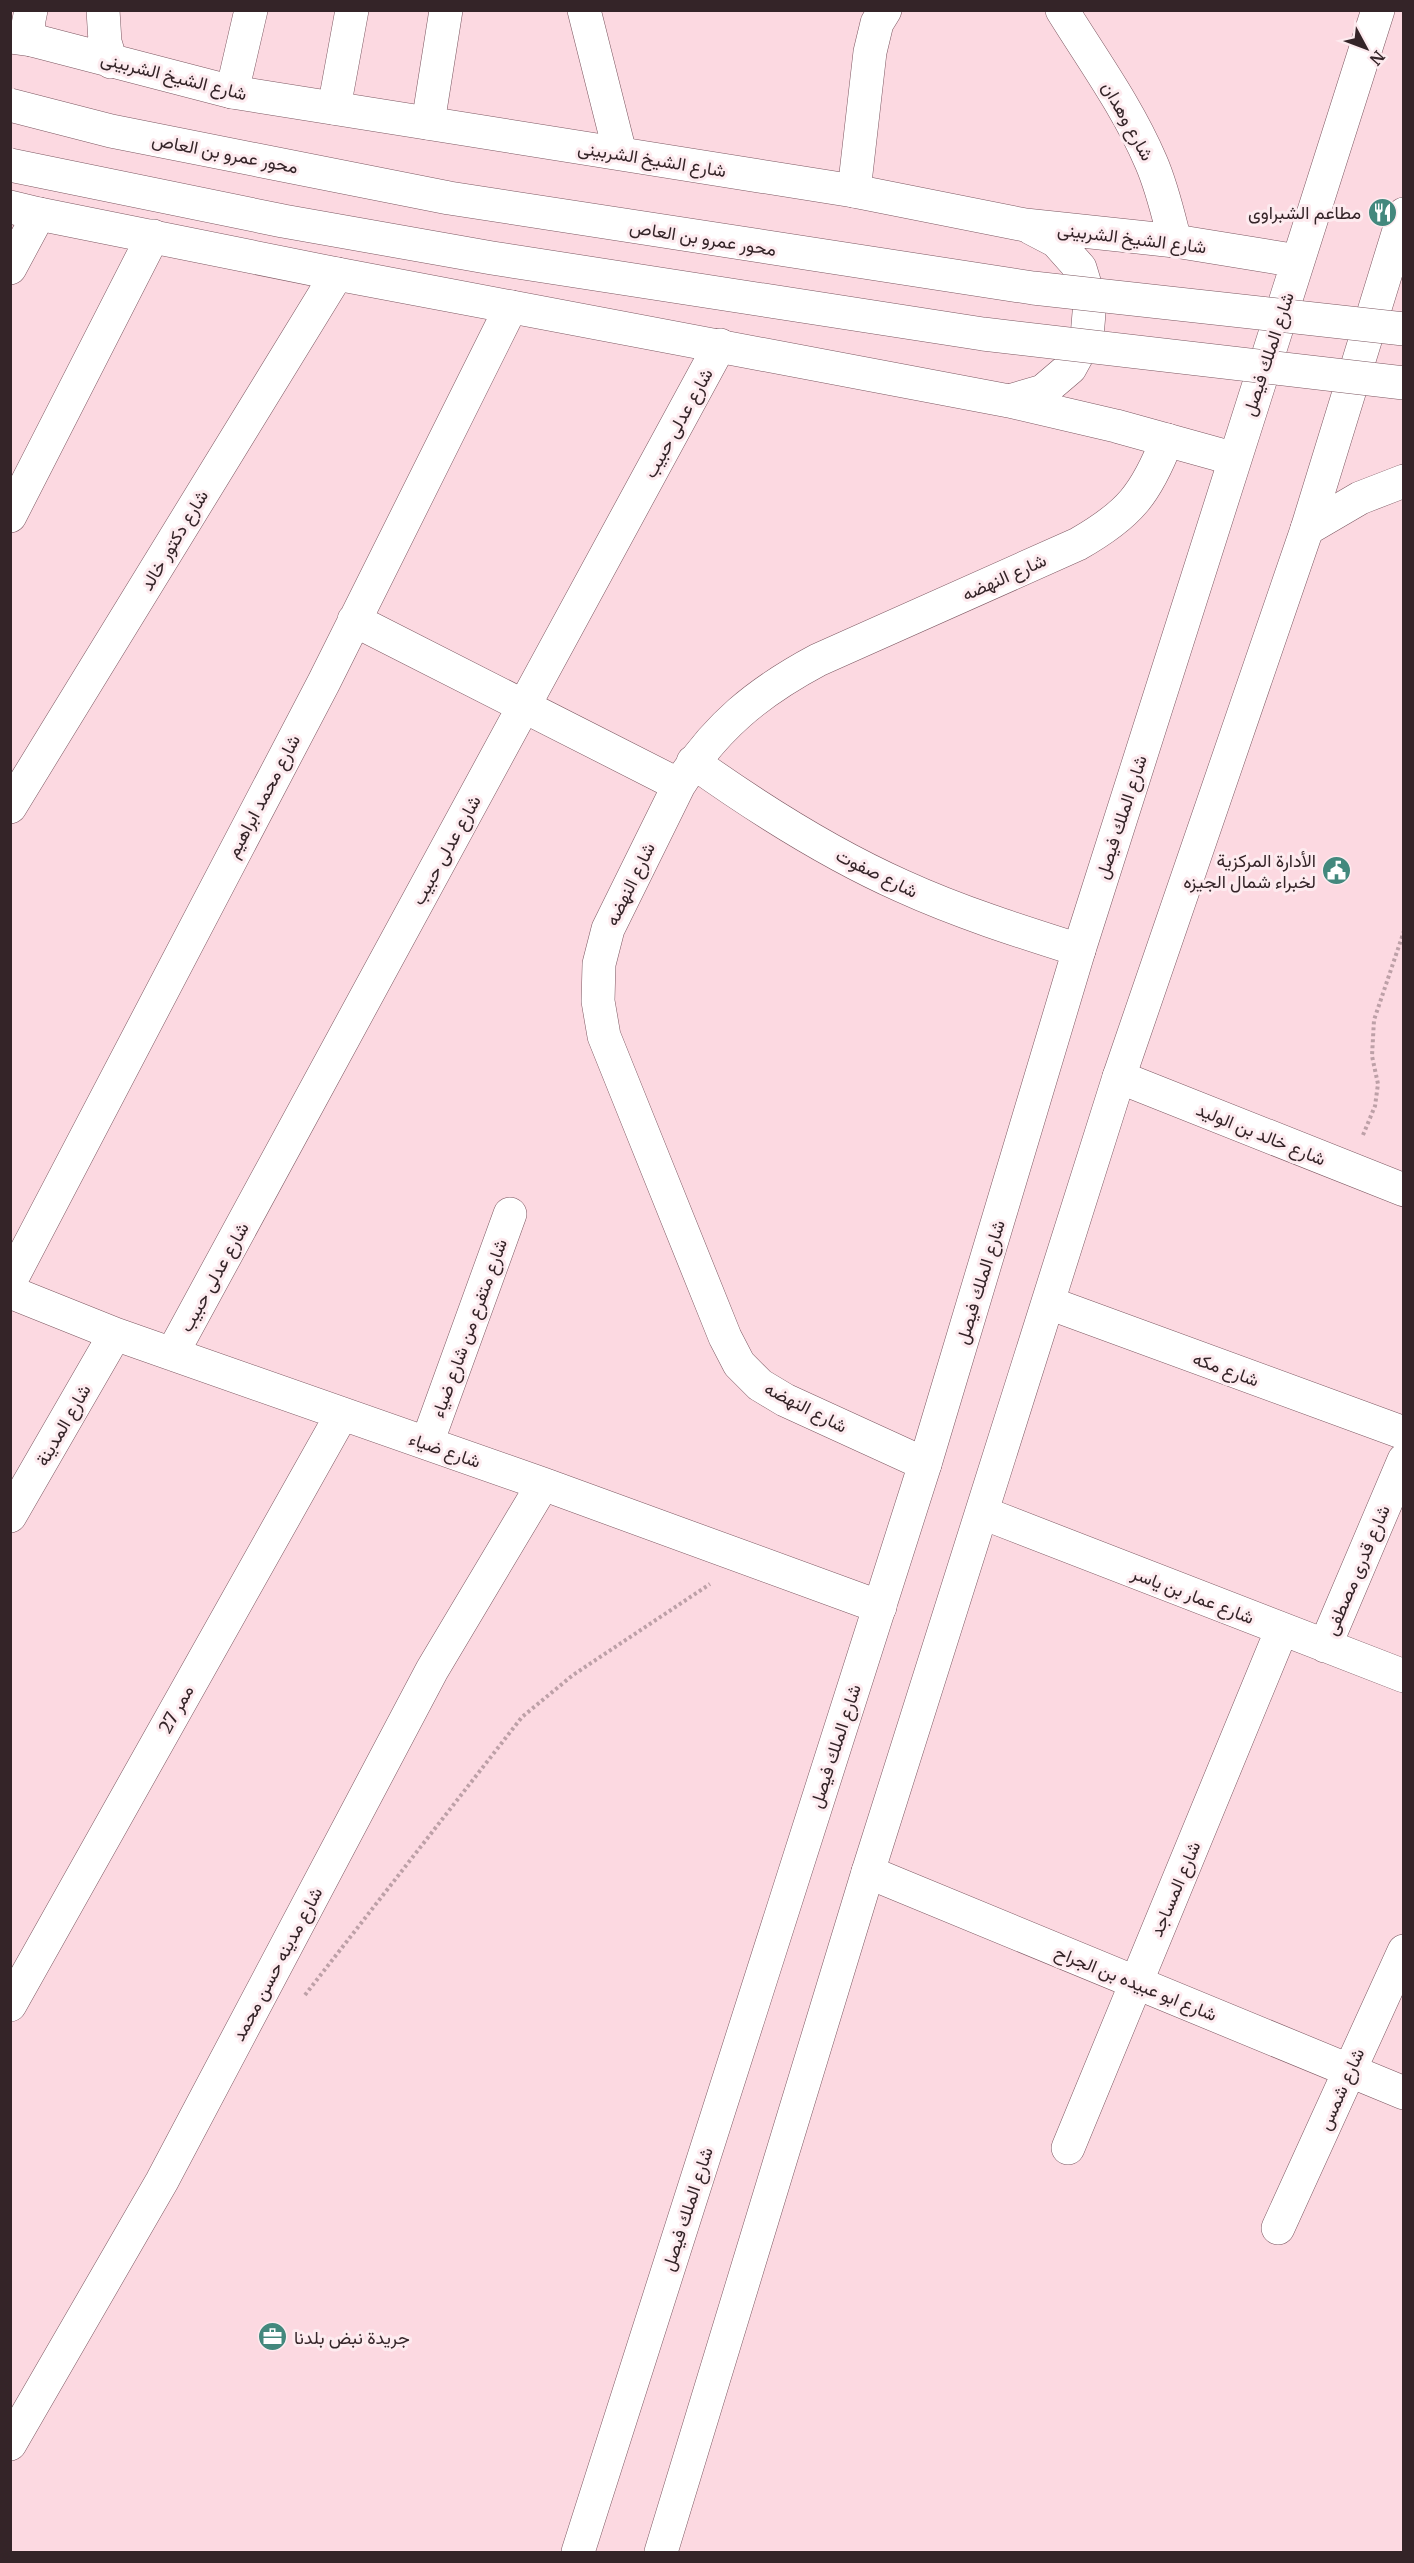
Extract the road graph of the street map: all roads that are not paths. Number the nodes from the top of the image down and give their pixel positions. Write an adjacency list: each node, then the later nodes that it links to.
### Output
1 (103, 10): 10 (street)
2 (251, 10): 11 (street)
3 (352, 10): 13 (street)
4 (446, 10): 14 (street)
5 (584, 10): 15 (street)
6 (885, 10): 17 (street)
7 (1062, 10): 22 (street, شارع وهدان)
8 (1378, 10): 23 (street, شارع الملك فيصل)
9 (24, 29): 10 (street, شارع الشيخ الشربينى)
10 (111, 62): 11 (street, شارع الشيخ الشربينى)
11 (232, 92): 13 (street, شارع الشيخ الشربينى)
12 (10, 105): 27 (street, محور عمرو بن العاص, bridge)
13 (334, 108): 14 (street, شارع الشيخ الشربينى)
14 (428, 123): 15 (street, شارع الشيخ الشربينى)
15 (620, 153): 17 (street, شارع الشيخ الشربينى)
16 (10, 165): 29 (street, bridge)
17 (854, 191): 20 (street, شارع الشيخ الشربينى)
18 (25, 211): 21 (street); 24 (street)
19 (1404, 214): 35 (street)
20 (1025, 225): 22 (street, شارع الشيخ الشربينى); 30 (street)
21 (153, 236): 25 (street); 34 (street)
22 (1175, 241): 23 (street, شارع الشيخ الشربينى)
23 (1298, 261): 32 (street, شارع الملك فيصل)
24 (10, 268)
25 (337, 274): 26 (street); 39 (street, شارع دكتور خالد)
26 (511, 307): 28 (street); 36 (street, شارع محمد ابراهيم)
27 (1404, 329)
28 (720, 345): 30 (street); 37 (street, شارع عدلى حبيب)
29 (1404, 383)
30 (1009, 401): 31 (street)
31 (1167, 440): 32 (street); 38 (street, شارع النهضه)
32 (1235, 459): 40 (street, شارع الملك فيصل)
33 (1404, 481): 35 (street)
34 (10, 516)
35 (1307, 529): 41 (street)
36 (354, 620): 37 (street, شارع صفوت); 44 (street, شارع محمد ابراهيم)
37 (524, 706): 38 (street, شارع صفوت); 48 (street, شارع عدلى حبيب)
38 (686, 773): 40 (street, شارع صفوت); 53 (street, شارع النهضه)
39 (10, 807)
40 (1079, 950): 53 (street, شارع الملك فيصل)
41 (1119, 1077): 42 (street, شارع خالد بن الوليد); 46 (street)
42 (1404, 1190)
43 (510, 1214): 51 (street, شارع متفرع من شارع ضياء)
44 (10, 1282)
45 (10, 1292): 47 (street, شارع ضياء)
46 (1049, 1303): 50 (street, شارع مكه); 55 (street)
47 (115, 1334): 48 (street, شارع ضياء); 56 (street, شارع المدينة)
48 (172, 1354): 49 (street, شارع ضياء)
49 (342, 1414): 51 (street, شارع ضياء); 64 (street, ممر 27)
50 (1404, 1433)
51 (427, 1443): 54 (street, شارع ضياء)
52 (1404, 1460): 59 (street, شارع قدرى مصطفى)
53 (925, 1464): 57 (street, شارع الملك فيصل)
54 (543, 1484): 57 (street, شارع ضياء); 69 (street, شارع مدينه حسن محمد)
55 (983, 1513): 58 (street, شارع عمار بن ياسر); 61 (street)
56 (10, 1516)
57 (880, 1607): 70 (street, شارع الملك فيصل)
58 (1282, 1629): 59 (street, شارع عمار بن ياسر); 63 (street, شارع المساجد)
59 (1325, 1646): 60 (street, شارع عمار بن ياسر)
60 (1404, 1677)
61 (868, 1872): 63 (street, شارع ابو عبيده بن الجراح); 71 (street)
62 (1404, 1950): 65 (street, شارع شمس)
63 (1136, 1983): 65 (street, شارع ابو عبيده بن الجراح); 67 (street, شارع المساجد)
64 (10, 2005)
65 (1349, 2071): 66 (street, شارع ابو عبيده بن الجراح); 68 (street, شارع شمس)
66 (1404, 2093)
67 (1068, 2148)
68 (1278, 2228)
69 (10, 2444)
70 (578, 2553)
71 (661, 2553)

